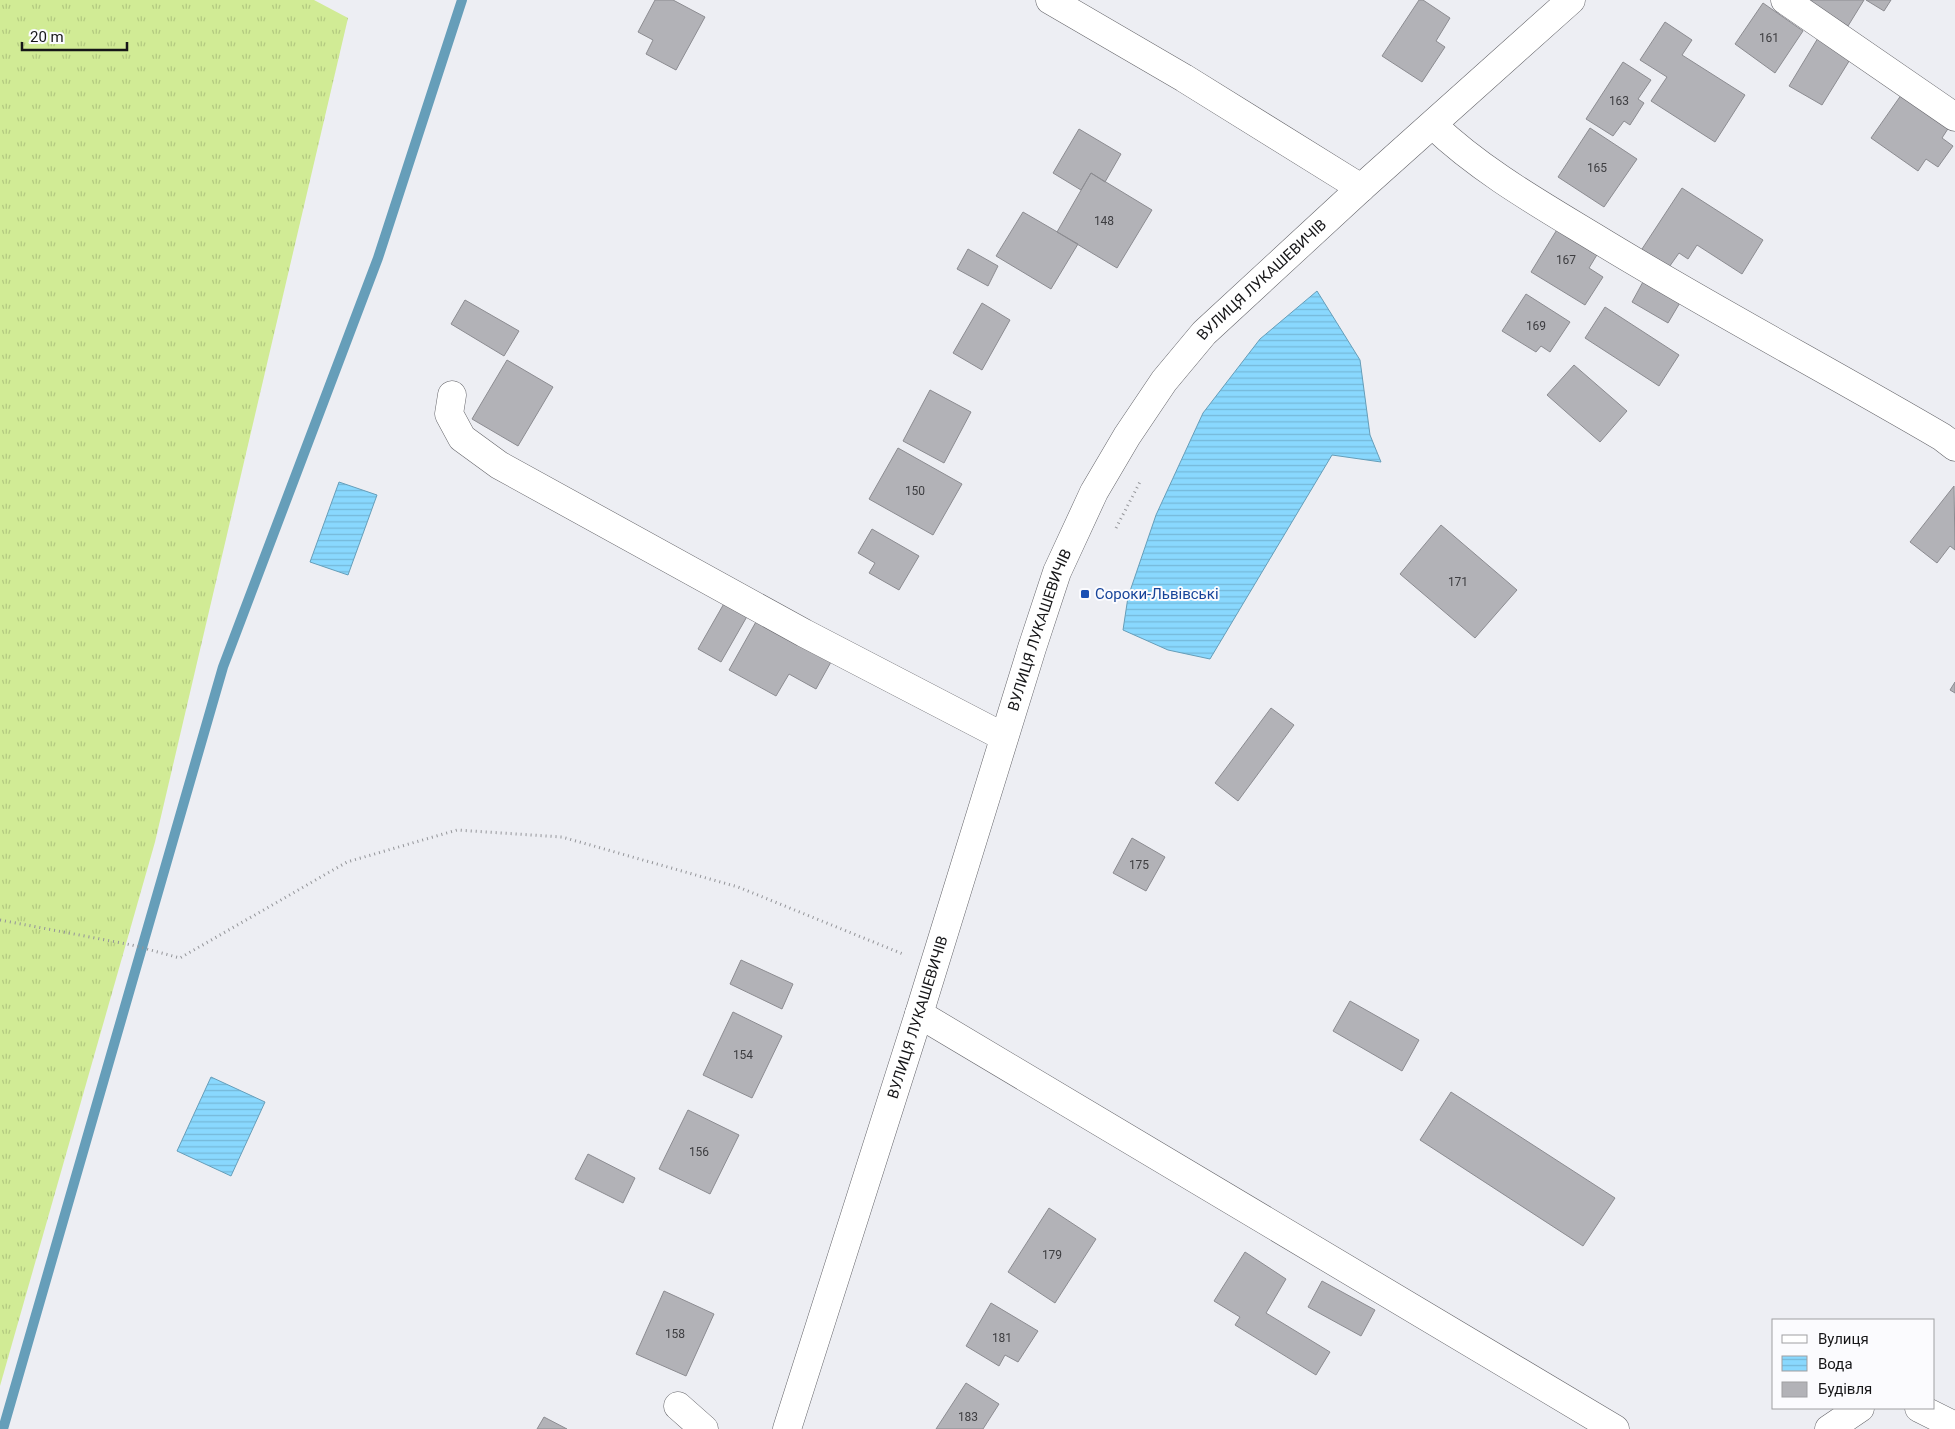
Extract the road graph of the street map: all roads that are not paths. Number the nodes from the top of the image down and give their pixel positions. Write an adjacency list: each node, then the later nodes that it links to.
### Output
1 (1050, 0): 6 (street)
2 (1571, 0): 5 (street, ВУЛИЦЯ ЛУКАШЕВИЧІВ)
3 (1785, 0): 4 (street)
4 (1955, 117)
5 (1433, 125): 6 (street, ВУЛИЦЯ ЛУКАШЕВИЧІВ); 8 (street)
6 (1361, 188): 9 (street, ВУЛИЦЯ ЛУКАШЕВИЧІВ)
7 (452, 395): 9 (street)
8 (1955, 447)
9 (1004, 737): 10 (street, ВУЛИЦЯ ЛУКАШЕВИЧІВ)
10 (919, 1014): 16 (street, ВУЛИЦЯ ЛУКАШЕВИЧІВ); 17 (street)
11 (678, 1406): 15 (street)
12 (1859, 1409): 18 (street)
13 (1921, 1409): 14 (street)
14 (1955, 1426)
15 (704, 1429)
16 (787, 1429)
17 (1614, 1429)
18 (1830, 1429)

